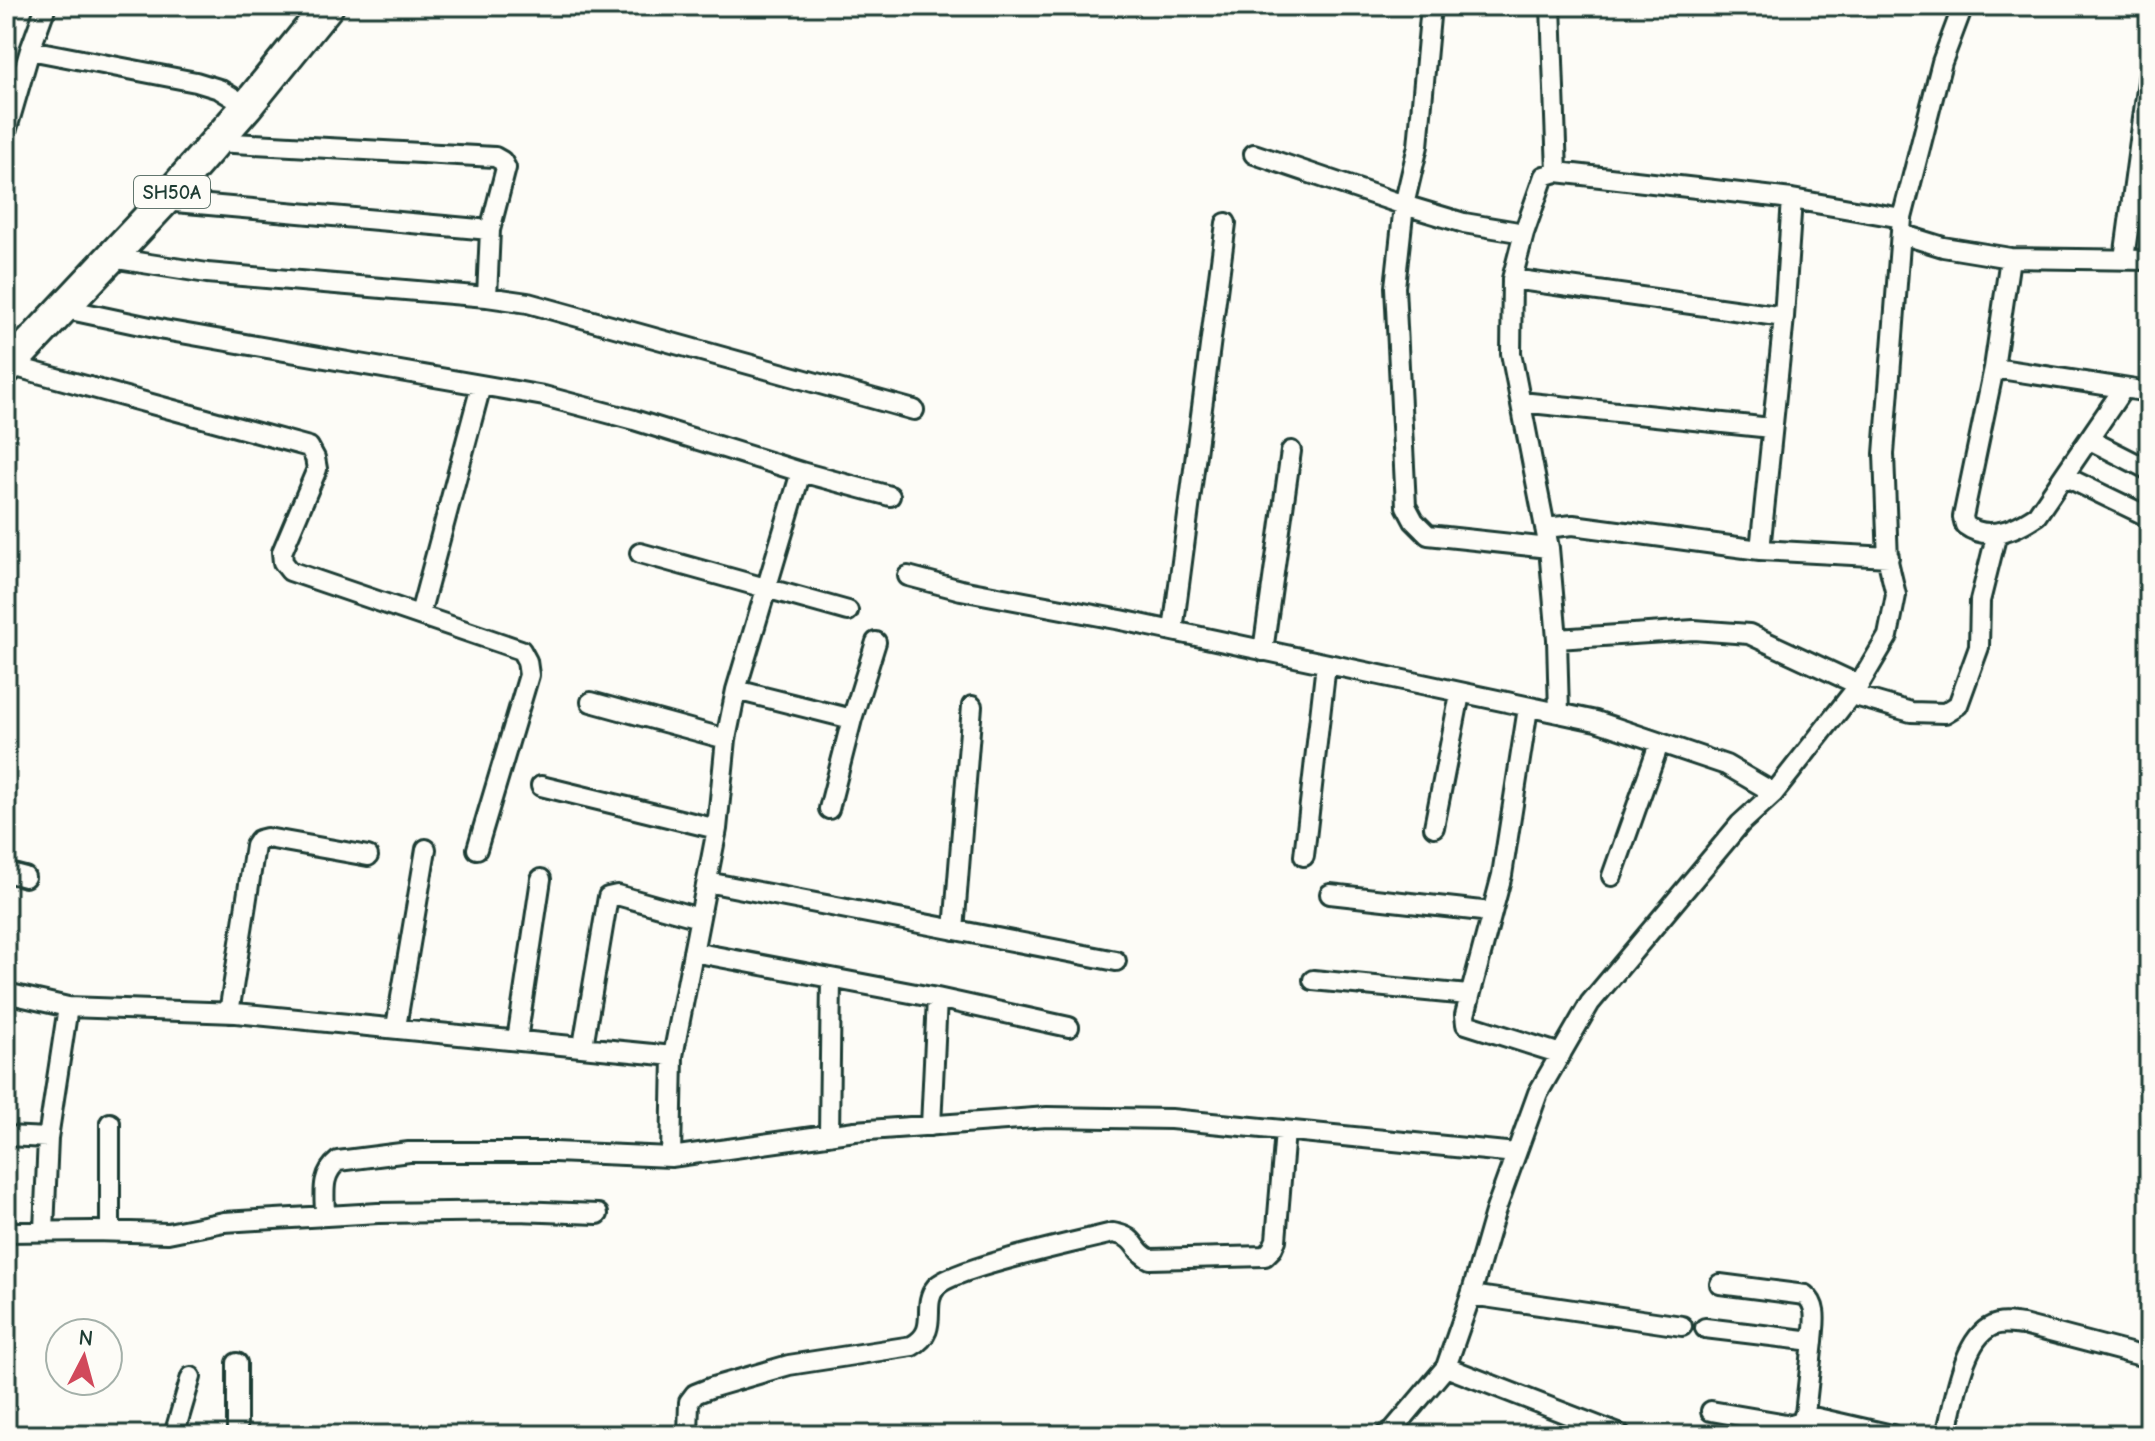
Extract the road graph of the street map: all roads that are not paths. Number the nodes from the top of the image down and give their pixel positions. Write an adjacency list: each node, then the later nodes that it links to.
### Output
1 (46, 6): 6 (street)
2 (328, 6): 8 (main road, SH50A)
3 (1431, 6): 15 (street)
4 (1551, 6): 12 (street)
5 (1963, 6): 17 (street)
6 (30, 50): 8 (street); 9 (street)
7 (2149, 74): 22 (street)
8 (247, 106): 10 (main road, SH50A)
9 (6, 128)
10 (215, 142): 14 (main road, SH50A); 18 (street)
11 (1254, 154): 15 (street)
12 (1557, 172): 13 (street); 19 (street)
13 (1792, 199): 17 (street); 27 (street)
14 (164, 201): 18 (street); 20 (main road, SH50A)
15 (1404, 205): 19 (street); 45 (street)
16 (1226, 223): 53 (street)
17 (1901, 226): 21 (street); 48 (street)
18 (490, 230): 25 (street)
19 (1524, 233): 24 (street)
20 (111, 258): 25 (street); 26 (main road, SH50A)
21 (2010, 258): 22 (street); 29 (street)
22 (2124, 259): 23 (street)
23 (2149, 260)
24 (1512, 279): 27 (street); 33 (street)
25 (487, 297): 34 (street)
26 (61, 308): 28 (main road, SH50A); 30 (street)
27 (1784, 317): 35 (street)
28 (11, 356): 52 (street)
29 (1994, 368): 31 (street); 44 (street)
30 (481, 386): 39 (street); 52 (street)
31 (2123, 389): 32 (street); 36 (street)
32 (2149, 392)
33 (1521, 402): 35 (street); 43 (street)
34 (914, 410)
35 (1771, 428): 46 (street)
36 (2090, 440): 38 (street); 40 (street)
37 (1291, 451): 56 (street)
38 (2149, 470)
39 (801, 472): 41 (street); 50 (street)
40 (2066, 477): 42 (street); 44 (street)
41 (890, 496)
42 (2149, 517)
43 (1545, 528): 45 (street); 46 (street)
44 (1997, 533): 59 (street)
45 (1549, 548): 54 (street)
46 (1760, 550): 48 (street)
47 (640, 553): 50 (street)
48 (1889, 557): 59 (street)
49 (908, 576): 53 (street)
50 (765, 589): 51 (street); 58 (street)
51 (848, 611)
52 (420, 614): 74 (street)
53 (1173, 631): 56 (street)
54 (1557, 639): 59 (street); 64 (street)
55 (876, 642): 65 (street)
56 (1263, 651): 57 (street)
57 (1326, 664): 60 (street); 76 (street)
58 (736, 690): 65 (street); 66 (street)
59 (1856, 690): 69 (street)
60 (1460, 694): 63 (street); 71 (street)
61 (591, 702): 66 (street)
62 (972, 706): 85 (street)
63 (1528, 708): 64 (street); 83 (street)
64 (1559, 713): 67 (street)
65 (852, 719): 70 (street)
66 (726, 739): 72 (street)
67 (1659, 744): 69 (street); 78 (street)
68 (541, 786): 72 (street)
69 (1774, 793): 99 (street)
70 (829, 809)
71 (1434, 827)
72 (717, 829): 81 (street)
73 (426, 849): 95 (street)
74 (477, 849)
75 (368, 856): 94 (street)
76 (1304, 856)
77 (6, 872): 79 (street)
78 (1612, 876)
79 (25, 877)
80 (541, 879): 97 (street)
81 (707, 882): 84 (street); 85 (street)
82 (1330, 894): 83 (street)
83 (1491, 912): 91 (street)
84 (699, 918): 86 (street); 98 (street)
85 (954, 930): 87 (street)
86 (693, 952): 88 (street); 100 (street)
87 (1116, 961)
88 (831, 978): 92 (street); 104 (street)
89 (1313, 980): 91 (street)
90 (6, 993): 93 (street)
91 (1468, 995): 99 (street)
92 (937, 998): 96 (street); 102 (street)
93 (68, 1007): 94 (street); 106 (street)
94 (229, 1013): 95 (street)
95 (396, 1027): 97 (street)
96 (1069, 1027)
97 (517, 1040): 98 (street)
98 (583, 1046): 100 (street)
99 (1561, 1054): 107 (street)
100 (673, 1056): 108 (street)
101 (110, 1123): 112 (street)
102 (931, 1126): 103 (street); 104 (street)
103 (1285, 1131): 107 (street); 127 (street)
104 (829, 1135): 108 (street)
105 (6, 1136): 106 (street)
106 (48, 1138): 111 (street)
107 (1516, 1153): 115 (street)
108 (671, 1157): 110 (street)
109 (598, 1214): 110 (street)
110 (325, 1216): 112 (street)
111 (44, 1230): 112 (street); 113 (street)
112 (110, 1231)
113 (6, 1232)
114 (1720, 1284): 118 (street)
115 (1471, 1295): 116 (street); 121 (street)
116 (1682, 1326)
117 (1705, 1328): 118 (street)
118 (1813, 1341): 124 (street)
119 (2149, 1358): 131 (street)
120 (237, 1363): 126 (street)
121 (1446, 1367): 128 (street); 129 (street)
122 (191, 1377): 125 (street)
123 (1711, 1411): 124 (street)
124 (1804, 1415): 130 (street)
125 (174, 1435)
126 (237, 1435)
127 (688, 1435)
128 (1385, 1435)
129 (1621, 1435)
130 (1892, 1435)
131 (1946, 1435)

